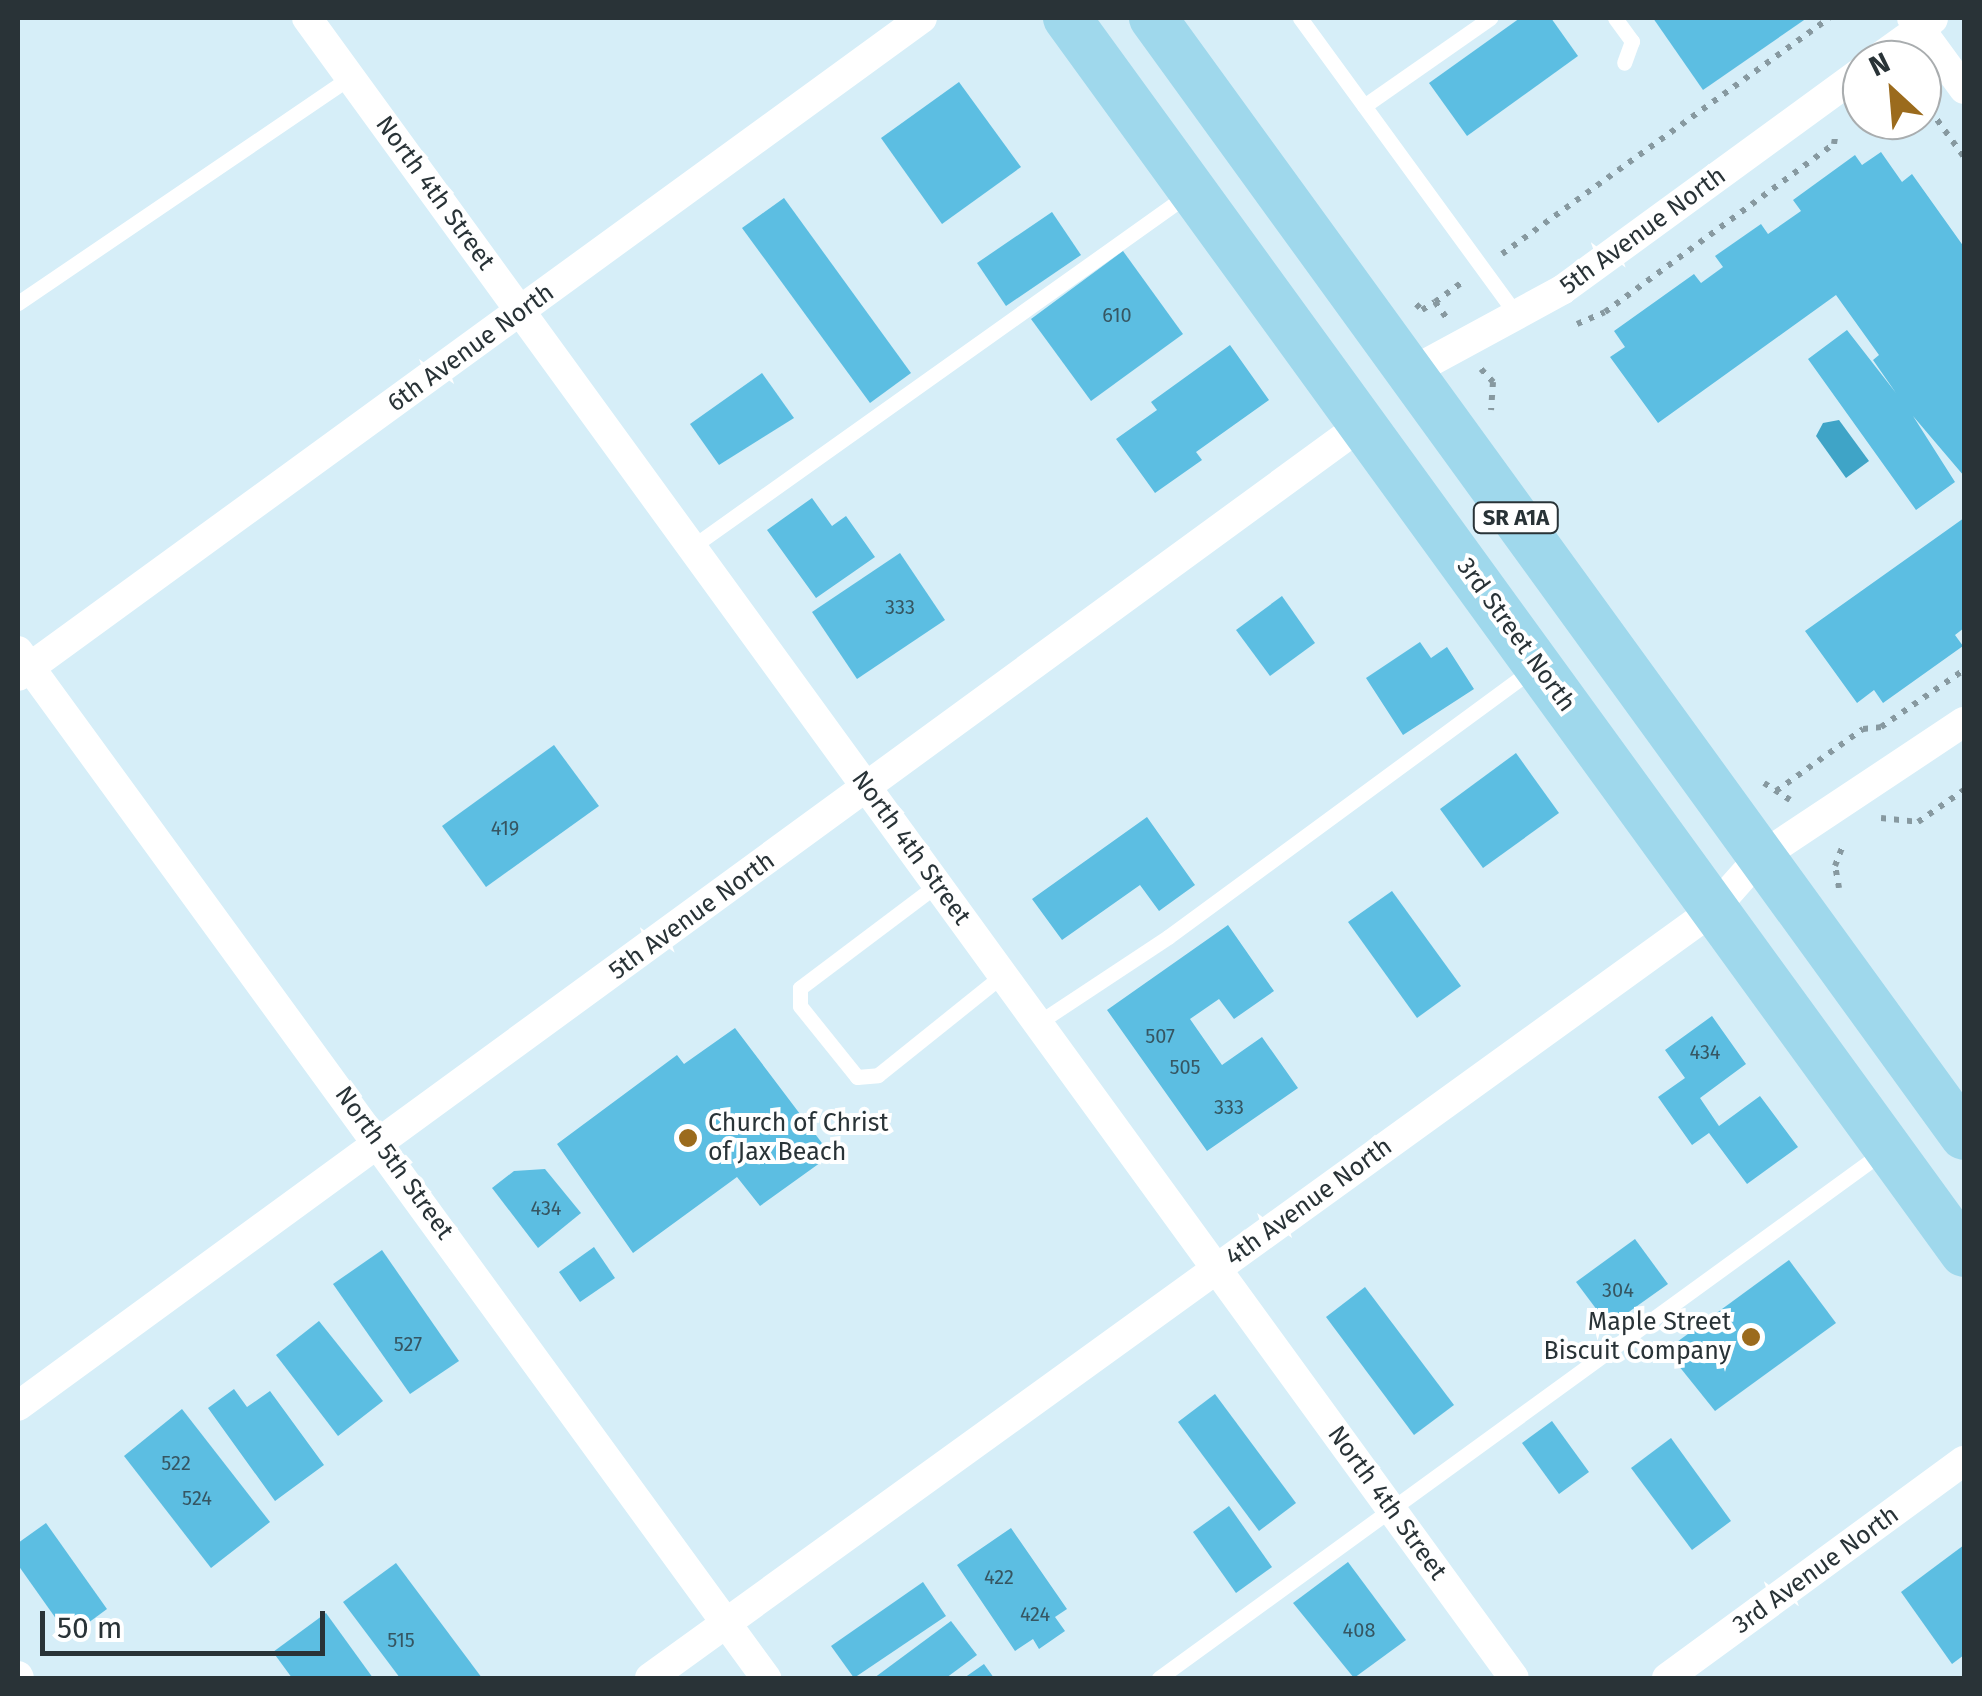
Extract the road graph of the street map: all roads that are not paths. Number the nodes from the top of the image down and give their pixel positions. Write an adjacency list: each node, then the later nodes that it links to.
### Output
1 (307, 18): 11 (street, North 4th Street)
2 (922, 18): 17 (street, 6th Avenue North)
3 (1067, 18): 15 (main road, 3rd Street North / SR A1A)
4 (1153, 18): 19 (main road, SR A1A)
5 (1300, 18): 14 (lane)
6 (1490, 18): 14 (lane)
7 (1615, 18): 10 (lane)
8 (1922, 21): 9 (street); 13 (street)
9 (1900, 40)
10 (1624, 63)
11 (350, 76): 16 (lane); 17 (street, North 4th Street)
12 (1842, 85): 18 (street, 5th Avenue North)
13 (1964, 89)
14 (1364, 106): 18 (lane)
15 (1194, 191): 20 (main road, 3rd Street North / SR A1A); 21 (lane)
16 (18, 302)
17 (522, 312): 21 (street, North 4th Street); 22 (street, 6th Avenue North)
18 (1518, 316): 19 (street, 5th Avenue North)
19 (1412, 372): 26 (main road, SR A1A)
20 (1364, 423): 23 (main road, 3rd Street North / SR A1A); 25 (street, 5th Avenue North)
21 (692, 547): 25 (street, North 4th Street)
22 (21, 665): 32 (street, North 5th Street)
23 (1538, 666): 28 (main road, 3rd Street North / SR A1A); 30 (lane)
24 (1964, 722): 26 (street, 4th Avenue North)
25 (868, 789): 27 (street, North 4th Street); 32 (street, 5th Avenue North)
26 (1759, 858): 28 (street, 4th Avenue North); 31 (main road, SR A1A)
27 (938, 884): 29 (street, North 4th Street); 29 (lane)
28 (1712, 910): 33 (main road, 3rd Street North / SR A1A); 35 (street, 4th Avenue North)
29 (1003, 975): 30 (street, North 4th Street)
30 (1038, 1023): 35 (street, North 4th Street)
31 (1964, 1136)
32 (380, 1143): 36 (street, 5th Avenue North); 39 (street, North 5th Street)
33 (1887, 1148): 34 (main road, 3rd Street North / SR A1A); 38 (lane)
34 (1964, 1253)
35 (1217, 1269): 38 (street, North 4th Street); 39 (street, 4th Avenue North)
36 (18, 1406)
37 (1964, 1461): 44 (street, 3rd Avenue North)
38 (1393, 1512): 42 (lane); 43 (street, North 4th Street)
39 (726, 1623): 40 (street, 4th Avenue North); 41 (street, North 5th Street)
40 (650, 1678)
41 (766, 1678)
42 (1159, 1678)
43 (1514, 1678)
44 (1667, 1678)

